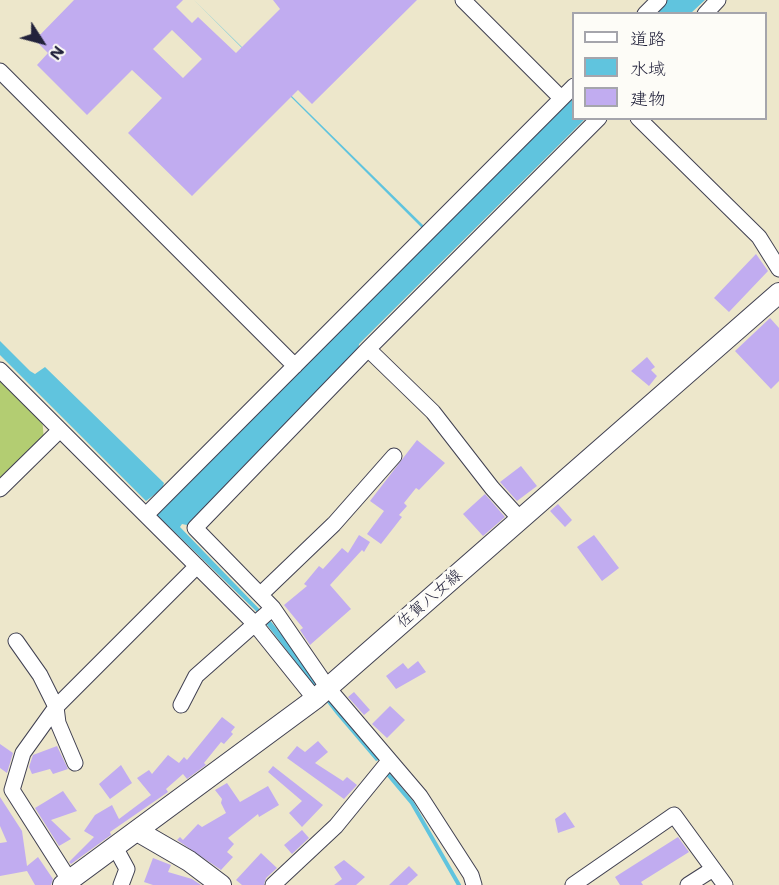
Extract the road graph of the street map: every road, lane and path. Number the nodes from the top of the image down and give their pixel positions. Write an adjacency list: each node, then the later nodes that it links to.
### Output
1 (462, 0): 8 (street)
2 (659, 0): 4 (street)
3 (718, 0): 5 (street)
4 (647, 12)
5 (707, 12)
6 (0, 71): 14 (street)
7 (572, 87): 8 (street)
8 (561, 98): 14 (street)
9 (597, 120): 13 (street)
10 (640, 120): 11 (street)
11 (779, 269)
12 (779, 293): 20 (main road, 佐賀八女線)
13 (368, 349): 20 (street); 22 (street)
14 (295, 366): 19 (street)
15 (0, 370): 16 (street)
16 (60, 430): 18 (street); 19 (street)
17 (394, 456): 22 (street)
18 (0, 489)
19 (147, 514): 21 (street)
20 (521, 520): 26 (main road, 佐賀八女線)
21 (197, 566): 24 (street); 28 (street)
22 (261, 594): 23 (street)
23 (273, 608): 24 (street); 26 (street)
24 (254, 623): 26 (street); 27 (street)
25 (16, 641): 28 (street)
26 (321, 693): 29 (street); 31 (main road, 佐賀八女線)
27 (181, 705)
28 (56, 707): 30 (street); 34 (street)
29 (389, 761): 37 (street); 38 (street)
30 (75, 763)
31 (139, 831): 32 (main road, 佐賀八女線); 36 (main road)
32 (115, 847): 34 (main road, 佐賀八女線); 35 (street)
33 (713, 869): 39 (street); 40 (street); 41 (street)
34 (67, 883)
35 (121, 885)
36 (221, 885)
37 (273, 885)
38 (474, 885)
39 (573, 885)
40 (688, 885)
41 (725, 885)

